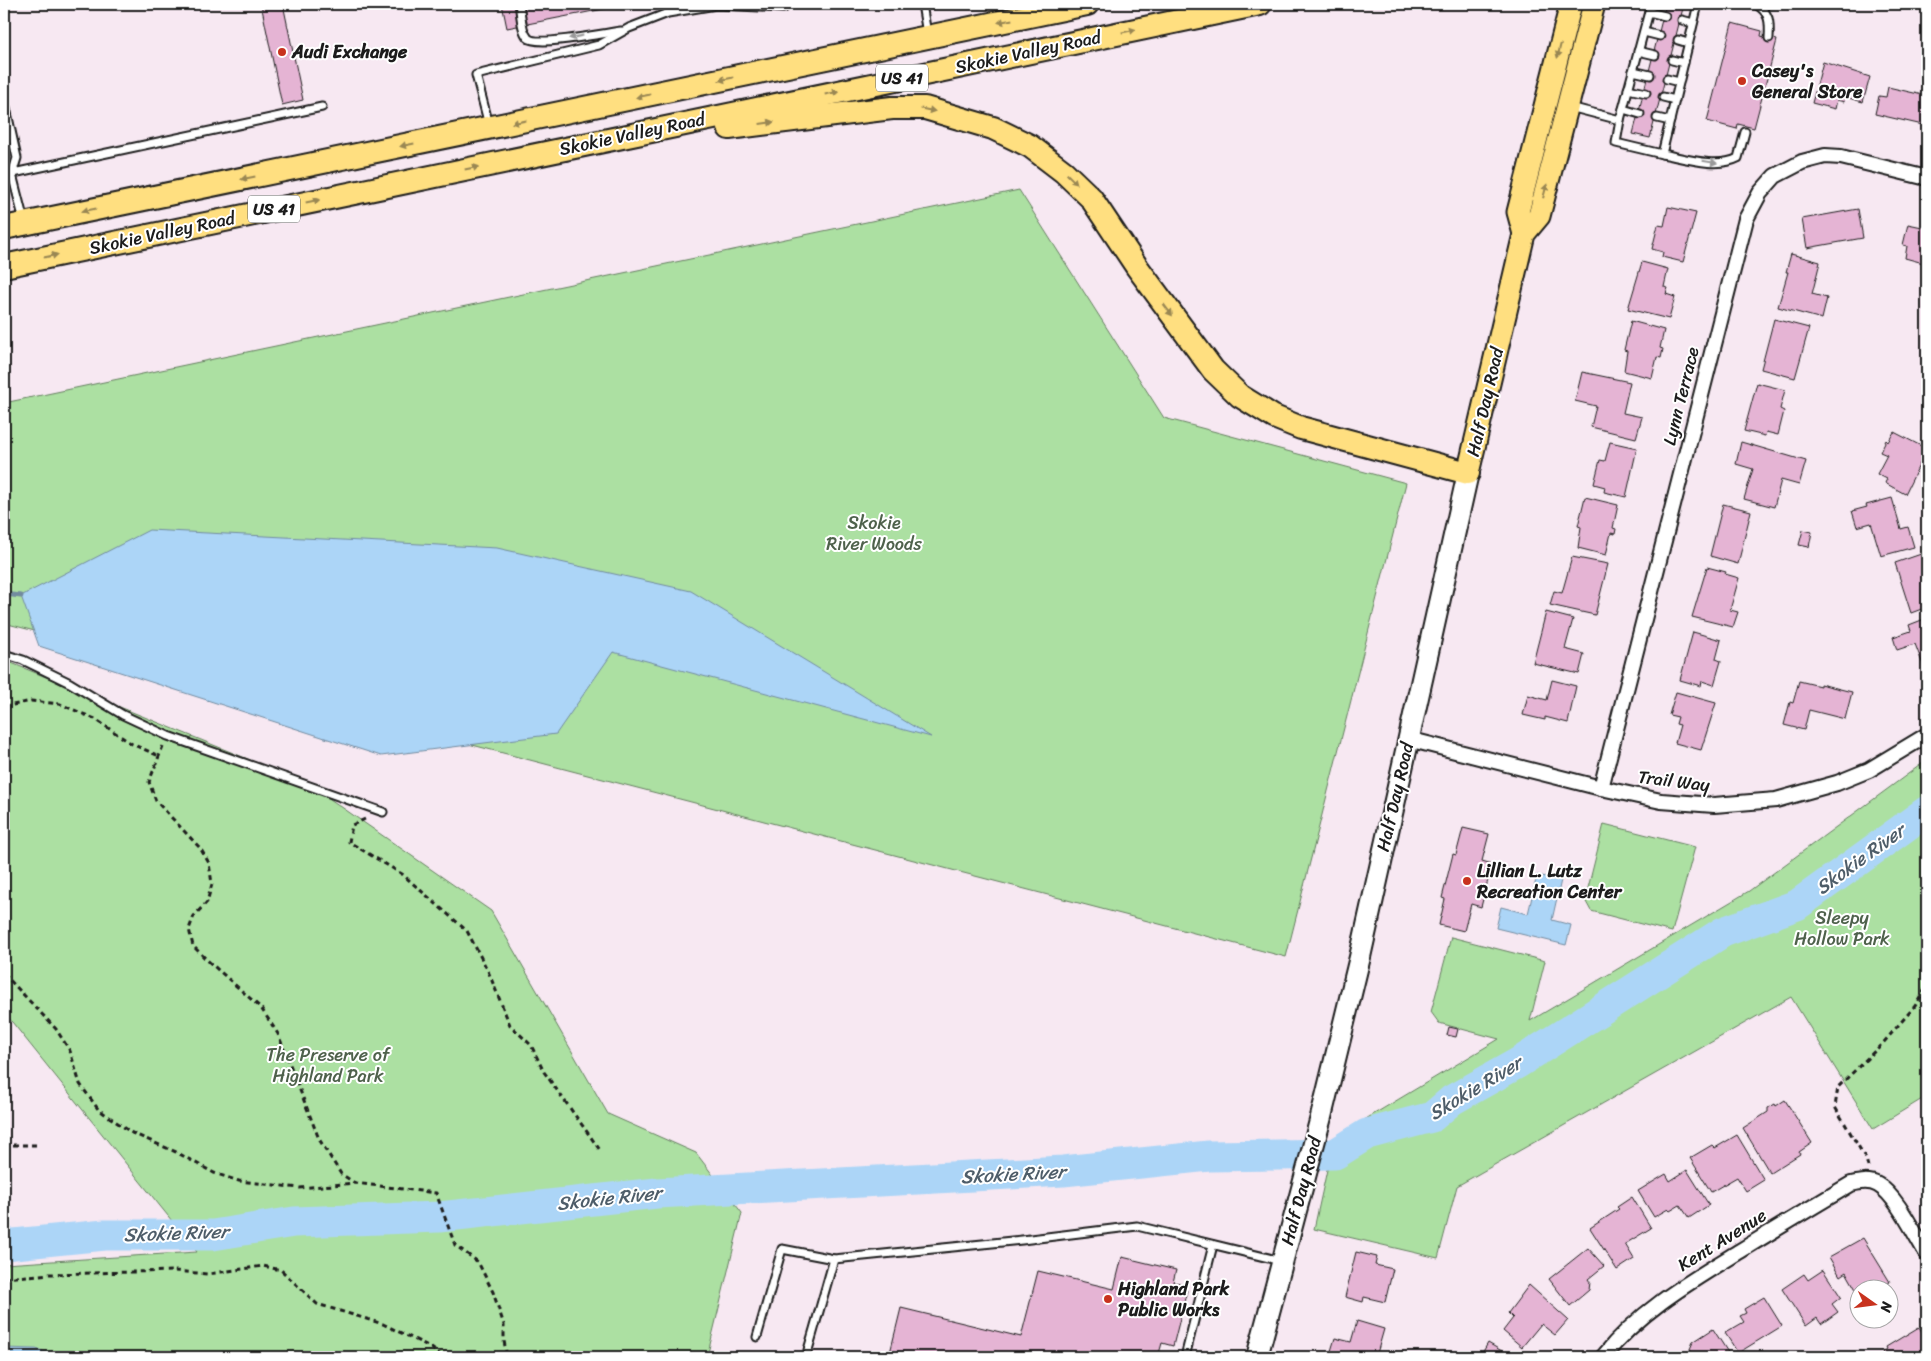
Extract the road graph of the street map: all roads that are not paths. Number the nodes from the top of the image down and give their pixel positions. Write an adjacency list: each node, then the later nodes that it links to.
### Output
1 (519, 4): 15 (lane, one-way to 1)
2 (922, 4): 18 (lane)
3 (1087, 4): 18 (highway, Skokie Valley Road / US 41, one-way to 18)
4 (1260, 4): 44 (highway, Skokie Valley Road / US 41, one-way to 4)
5 (1571, 4): 50 (main road, Half Day Road, one-way to 50)
6 (1594, 4): 35 (main road, Half Day Road)
7 (1652, 4): 11 (lane)
8 (1698, 4): 14 (lane)
9 (1755, 4): 19 (lane)
10 (784, 8): 15 (lane)
11 (1649, 12): 12 (lane); 16 (lane)
12 (1665, 16)
13 (1682, 20): 14 (lane)
14 (1693, 23): 21 (lane)
15 (624, 31): 42 (lane)
16 (1644, 32): 17 (lane); 22 (lane)
17 (1660, 36)
18 (928, 37): 42 (highway, Skokie Valley Road / US 41, one-way to 42)
19 (1769, 38)
20 (1678, 40): 21 (lane)
21 (1688, 43): 25 (lane)
22 (1638, 51): 23 (lane); 26 (lane)
23 (1655, 55)
24 (1672, 60): 25 (lane)
25 (1684, 63): 29 (lane)
26 (1633, 70): 27 (lane); 30 (lane)
27 (1650, 75)
28 (1667, 79): 29 (lane)
29 (1679, 82): 34 (lane)
30 (1628, 89): 31 (lane); 37 (lane)
31 (1646, 93)
32 (1662, 97): 34 (lane)
33 (4, 98): 46 (lane)
34 (1675, 100): 41 (lane)
35 (1568, 106): 40 (lane); 50 (main road, Half Day Road, one-way to 35)
36 (322, 107): 46 (lane)
37 (1623, 109): 38 (lane); 40 (lane)
38 (1640, 114)
39 (1657, 118): 41 (lane)
40 (1620, 120): 45 (lane)
41 (1670, 121): 45 (lane)
42 (489, 128): 49 (highway, Skokie Valley Road / US 41, one-way to 49)
43 (1745, 132): 45 (lane, one-way to 43)
44 (545, 152): 51 (highway, Skokie Valley Road / US 41, one-way to 44); 52 (highway, one-way to 52)
45 (1662, 154)
46 (12, 174): 47 (lane); 49 (lane)
47 (4, 176)
48 (1927, 178): 56 (street, Lynn Terrace)
49 (14, 226)
50 (1524, 234): 52 (main road, Half Day Road)
51 (4, 266)
52 (1468, 473): 55 (main road, Half Day Road)
53 (4, 654): 57 (lane)
54 (1927, 735): 56 (street, Trail Way)
55 (1408, 739): 56 (street, Trail Way); 61 (main road, Half Day Road)
56 (1601, 788)
57 (383, 812)
58 (1213, 1245): 60 (lane); 61 (lane); 64 (lane)
59 (1927, 1254): 66 (street, Kent Avenue)
60 (834, 1259): 62 (lane); 63 (lane)
61 (1281, 1261): 65 (main road, Half Day Road)
62 (757, 1337)
63 (808, 1350)
64 (1185, 1357)
65 (1257, 1357)
66 (1603, 1357)

